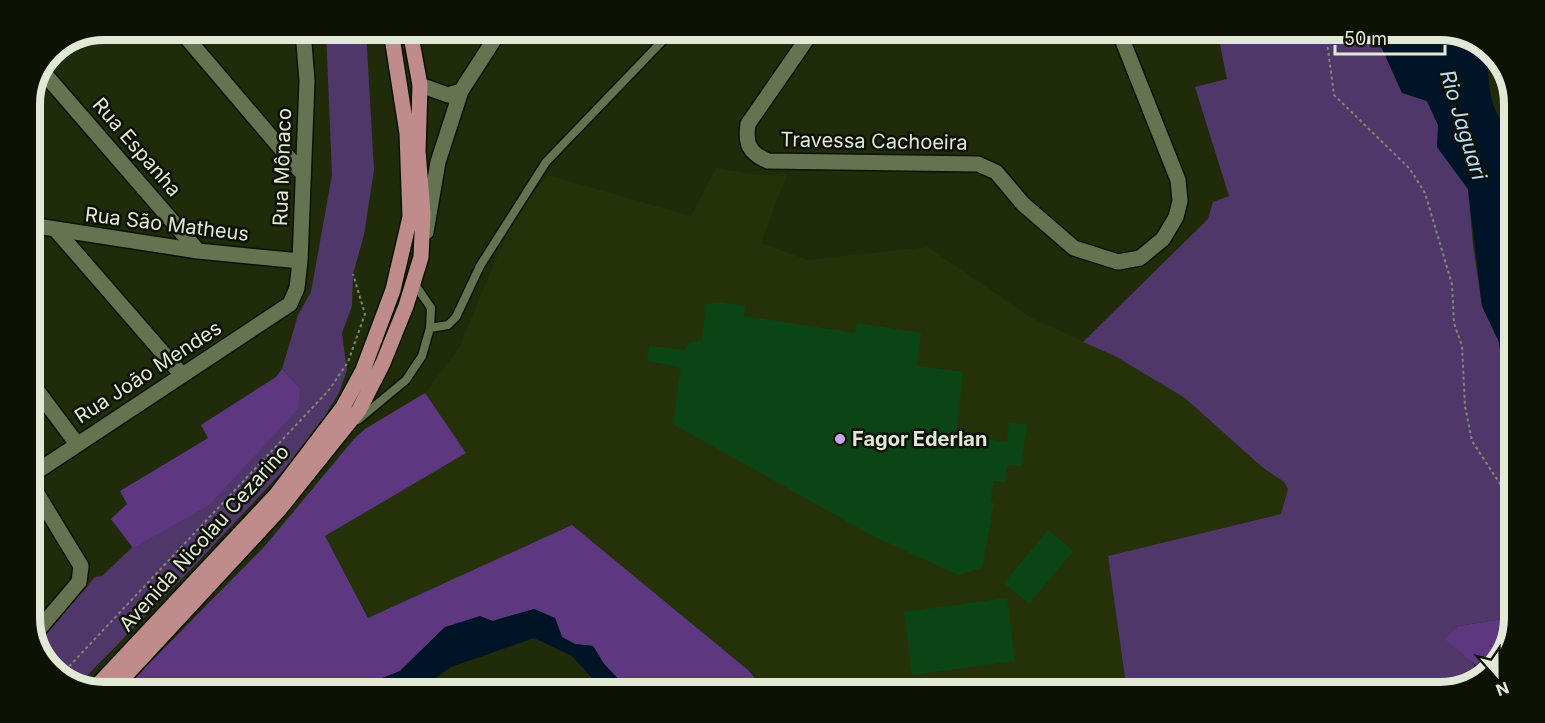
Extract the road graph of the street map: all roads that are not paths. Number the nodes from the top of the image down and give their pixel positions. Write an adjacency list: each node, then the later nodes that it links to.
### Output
1 (189, 41): 12 (street)
2 (304, 41): 12 (street, Rua Mônaco)
3 (393, 41): 28 (main road, Avenida Nicolau Cezarino)
4 (412, 41): 10 (main road, Avenida Nicolau Cezarino)
5 (488, 41): 11 (street)
6 (662, 41): 20 (lane)
7 (805, 41): 8 (street, Travessa Cachoeira)
8 (1123, 41)
9 (47, 76): 15 (street, Rua Espanha)
10 (420, 85): 11 (street); 16 (main road, Avenida Nicolau Cezarino)
11 (461, 91): 16 (street)
12 (302, 172): 17 (street, Rua Mônaco)
13 (41, 229): 14 (street, Rua São Matheus)
14 (56, 230): 15 (street, Rua São Matheus); 21 (street)
15 (198, 251): 17 (street, Rua São Matheus)
16 (421, 257): 18 (main road, Avenida Nicolau Cezarino)
17 (300, 261): 19 (street, Rua Mônaco)
18 (414, 282): 20 (lane); 23 (main road, Avenida Nicolau Cezarino)
19 (290, 304): 21 (street, Rua João Mendes)
20 (430, 328): 23 (lane)
21 (182, 375): 24 (street, Rua João Mendes)
22 (41, 396): 24 (street)
23 (333, 441): 29 (main road, Avenida Nicolau Cezarino)
24 (77, 444): 25 (street, Rua João Mendes)
25 (41, 469)
26 (41, 500): 27 (street)
27 (41, 626)
28 (101, 682)
29 (120, 682)

